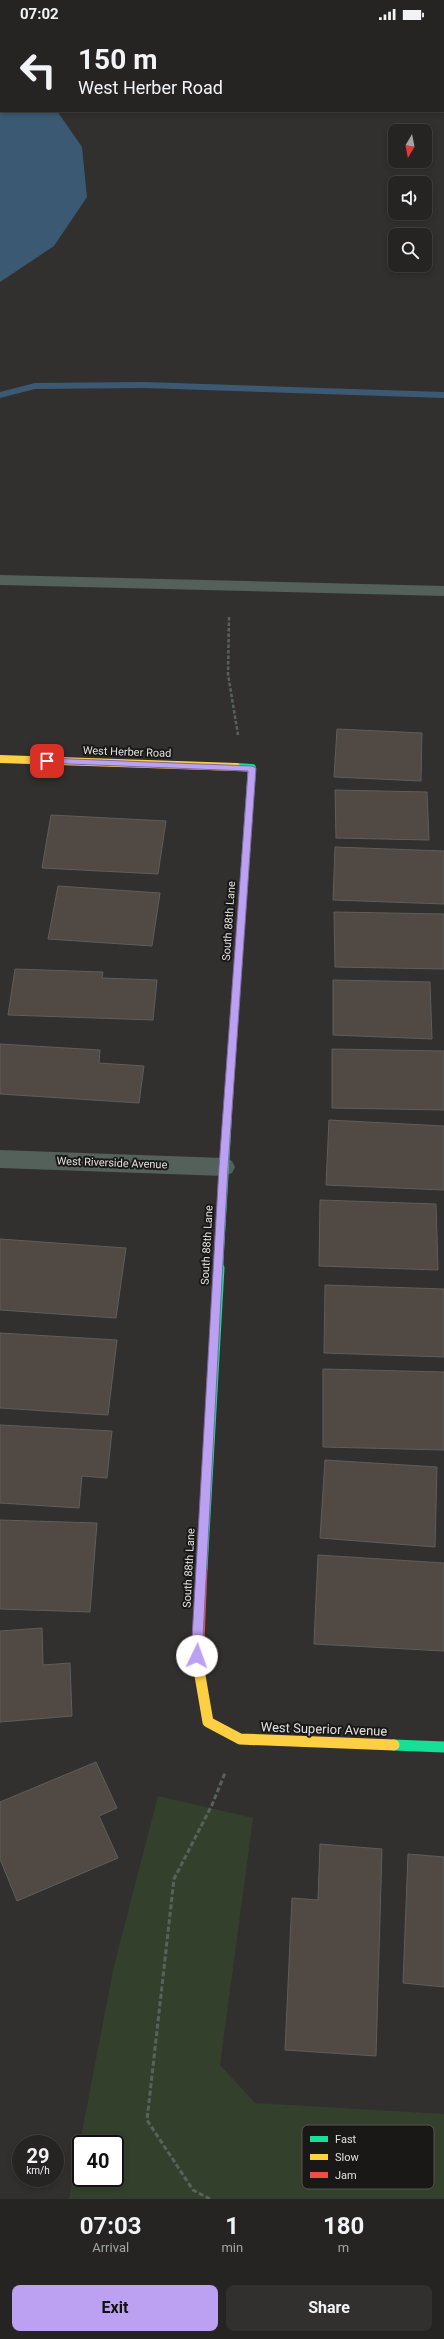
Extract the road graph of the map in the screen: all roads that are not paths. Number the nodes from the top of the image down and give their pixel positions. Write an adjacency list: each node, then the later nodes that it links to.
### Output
1 (0, 580): 2 (street)
2 (444, 591)
3 (0, 759): 4 (street, West Herber Road)
4 (252, 768): 6 (street, South 88th Lane)
5 (0, 1159): 6 (street, West Riverside Avenue)
6 (224, 1167): 7 (street, South 88th Lane)
7 (208, 1722): 8 (street, West Superior Avenue)
8 (444, 1747)

